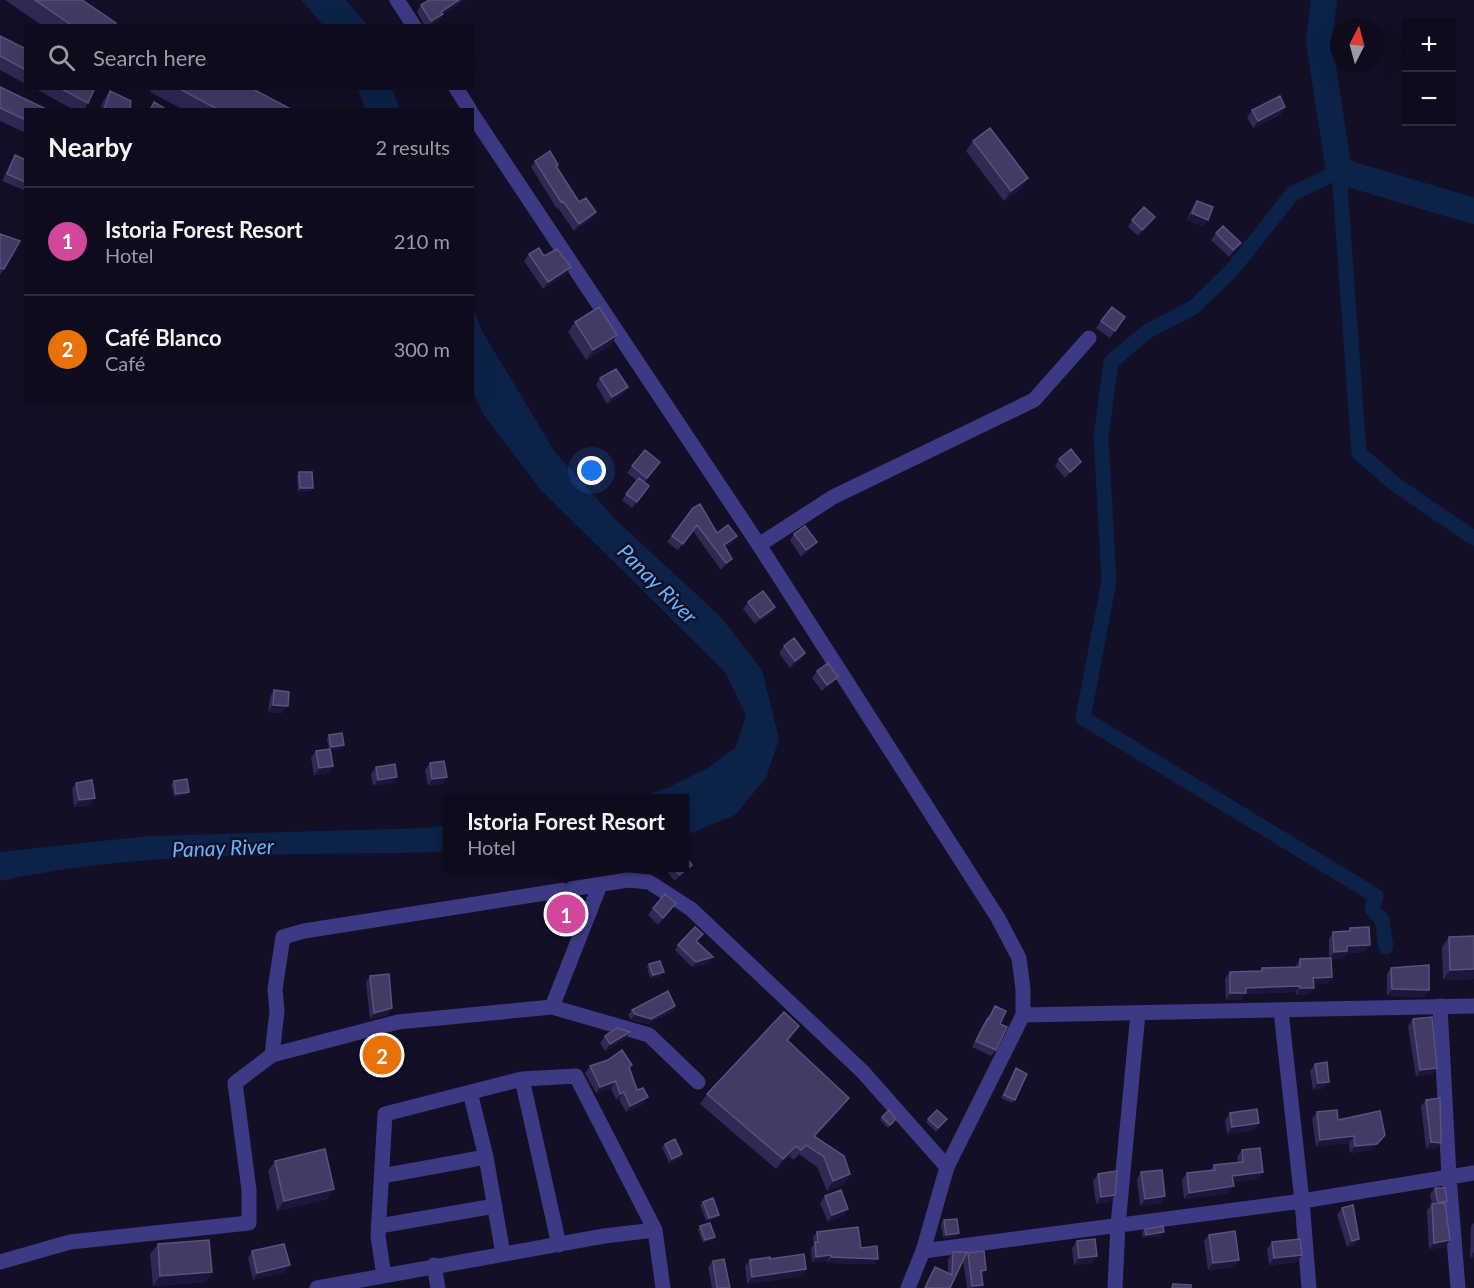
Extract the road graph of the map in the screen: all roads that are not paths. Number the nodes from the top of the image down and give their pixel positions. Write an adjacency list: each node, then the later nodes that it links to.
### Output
1 (397, 0): 2 (street)
2 (413, 24)
3 (457, 90): 4 (street)
4 (469, 108)
5 (474, 117): 7 (street)
6 (1089, 338): 7 (street)
7 (759, 545): 14 (street)
8 (600, 885): 11 (street); 15 (street); 20 (street)
9 (1440, 1006): 10 (street); 12 (street); 23 (street)
10 (1474, 1006)
11 (552, 1007): 15 (street); 17 (street)
12 (1281, 1011): 13 (street); 24 (street)
13 (1138, 1013): 14 (street); 26 (street)
14 (1023, 1015): 20 (street)
15 (272, 1055): 32 (street)
16 (522, 1079): 18 (street); 28 (street); 29 (street)
17 (698, 1082)
18 (470, 1092): 19 (street); 22 (street)
19 (486, 1157): 22 (street); 25 (street)
20 (947, 1167): 30 (street)
21 (1474, 1173): 23 (street)
22 (382, 1176): 27 (street)
23 (1449, 1176): 24 (street); 41 (street)
24 (1302, 1201): 26 (street); 40 (street)
25 (495, 1206): 27 (street); 31 (street)
26 (1118, 1225): 30 (street); 39 (street)
27 (379, 1226): 34 (street)
28 (655, 1230): 29 (street); 37 (street)
29 (559, 1245): 31 (street)
30 (923, 1251): 38 (street)
31 (503, 1254): 33 (street)
32 (0, 1262)
33 (434, 1265): 34 (street); 36 (street)
34 (384, 1276): 35 (street)
35 (317, 1288)
36 (438, 1288)
37 (663, 1288)
38 (908, 1288)
39 (1115, 1288)
40 (1309, 1288)
41 (1458, 1288)

